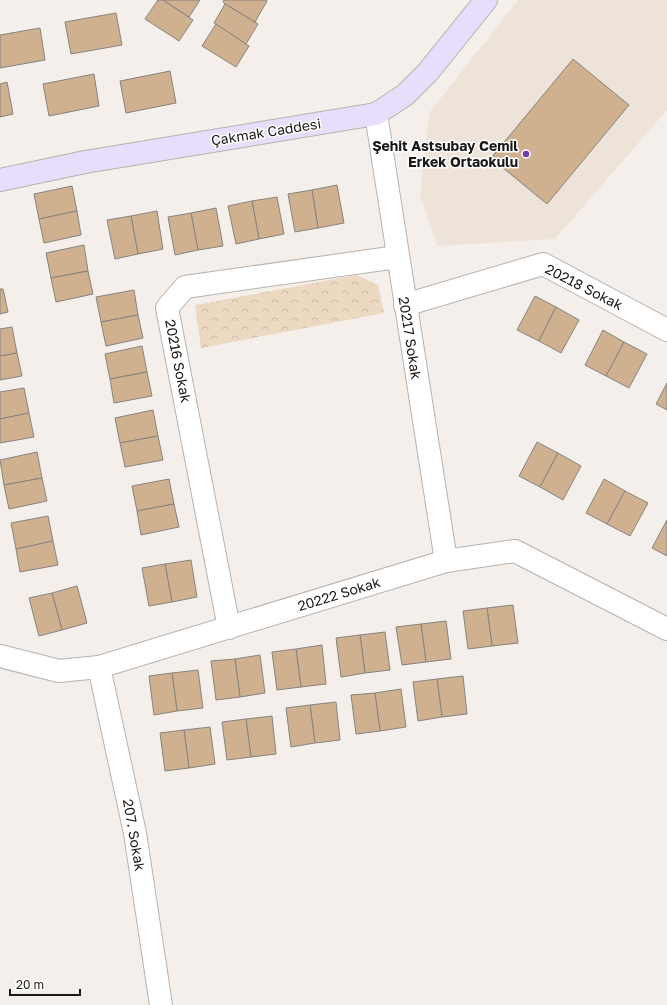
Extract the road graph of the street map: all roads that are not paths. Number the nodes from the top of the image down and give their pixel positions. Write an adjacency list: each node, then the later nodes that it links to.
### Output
1 (486, 0): 2 (main road, Çakmak Caddesi)
2 (376, 114): 3 (main road, Çakmak Caddesi); 4 (street, 20217 Sokak)
3 (0, 180)
4 (398, 257): 5 (street, 20217 Sokak); 8 (street, 20216 Sokak)
5 (405, 304): 6 (street, 20218 Sokak); 7 (street, 20217 Sokak)
6 (665, 326)
7 (446, 561): 8 (street, 20222 Sokak); 9 (street, 20222 Sokak)
8 (229, 628): 11 (street, 20222 Sokak)
9 (667, 629)
10 (0, 656): 11 (street, 20222 Sokak)
11 (99, 667): 12 (street, 207. Sokak)
12 (161, 1005)

